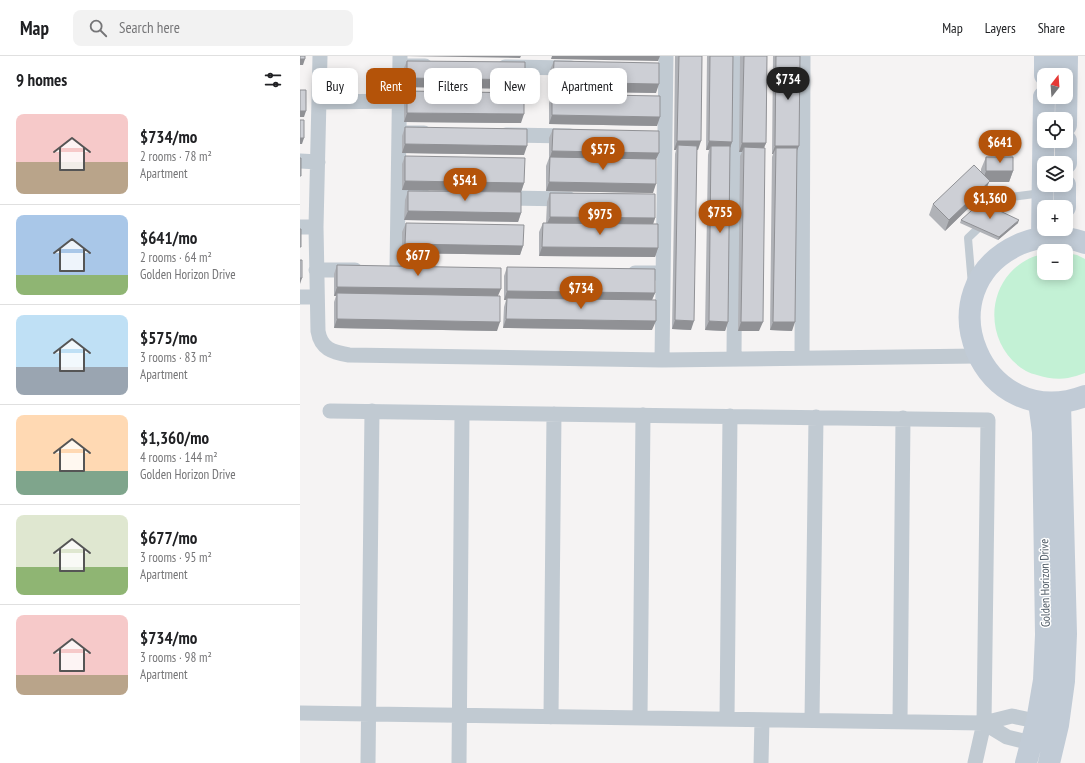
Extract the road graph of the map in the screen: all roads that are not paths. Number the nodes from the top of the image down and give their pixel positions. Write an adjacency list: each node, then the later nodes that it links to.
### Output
1 (320, 56): 10 (street)
2 (736, 56): 47 (street)
3 (803, 56): 46 (street)
4 (1045, 56): 13 (street)
5 (1067, 56): 17 (street)
6 (400, 61): 8 (street)
7 (666, 62): 12 (street); 23 (street)
8 (439, 66)
9 (494, 67): 11 (street)
10 (319, 68)
11 (588, 68)
12 (651, 68)
13 (1045, 68)
14 (316, 104): 25 (street)
15 (400, 104): 18 (street)
16 (1044, 104): 26 (street)
17 (1066, 112)
18 (399, 133): 19 (street); 27 (street)
19 (438, 134)
20 (493, 134): 21 (street)
21 (587, 136)
22 (649, 137): 23 (street)
23 (665, 138): 32 (street)
24 (300, 161): 25 (street)
25 (318, 162): 34 (street)
26 (1043, 193): 35 (street); 42 (lane)
27 (398, 197): 28 (street); 38 (street)
28 (437, 197)
29 (484, 198): 30 (street)
30 (586, 199)
31 (648, 199): 32 (street)
32 (664, 200): 41 (street)
33 (300, 227): 34 (street)
34 (316, 227): 37 (street)
35 (1042, 237): 36 (street); 42 (street)
36 (1072, 237)
37 (316, 270): 38 (street); 44 (street)
38 (382, 270): 39 (street)
39 (413, 271)
40 (624, 273): 41 (street)
41 (663, 273): 48 (street)
42 (973, 295): 45 (street)
43 (300, 296): 44 (street)
44 (317, 297): 48 (street)
45 (978, 356): 46 (street); 50 (street)
46 (802, 358): 47 (street)
47 (734, 359): 48 (street)
48 (662, 360)
49 (1085, 396): 51 (street)
50 (1039, 402): 51 (street); 70 (street, Golden Horizon Drive)
51 (1060, 403): 70 (street, Golden Horizon Drive)
52 (330, 411): 53 (street)
53 (372, 411): 54 (street); 61 (street)
54 (462, 413): 55 (street); 62 (street)
55 (554, 414): 56 (street); 63 (street)
56 (643, 415): 57 (street); 64 (street)
57 (730, 416): 58 (street); 65 (street)
58 (816, 417): 59 (street); 67 (street)
59 (903, 418): 68 (street); 69 (street)
60 (300, 713): 61 (street)
61 (369, 714): 62 (street); 73 (street)
62 (459, 716): 63 (street); 74 (street)
63 (551, 717): 64 (street)
64 (640, 718): 65 (street)
65 (728, 719): 66 (street)
66 (762, 720): 67 (street); 75 (street)
67 (812, 720): 68 (street)
68 (900, 721): 69 (street)
69 (984, 723): 70 (street); 71 (street); 76 (street)
70 (1048, 723): 71 (street, Golden Horizon Drive); 72 (street, Golden Horizon Drive)
71 (1028, 753): 72 (street)
72 (1051, 756)
73 (368, 763)
74 (459, 763)
75 (761, 763)
76 (975, 763)

